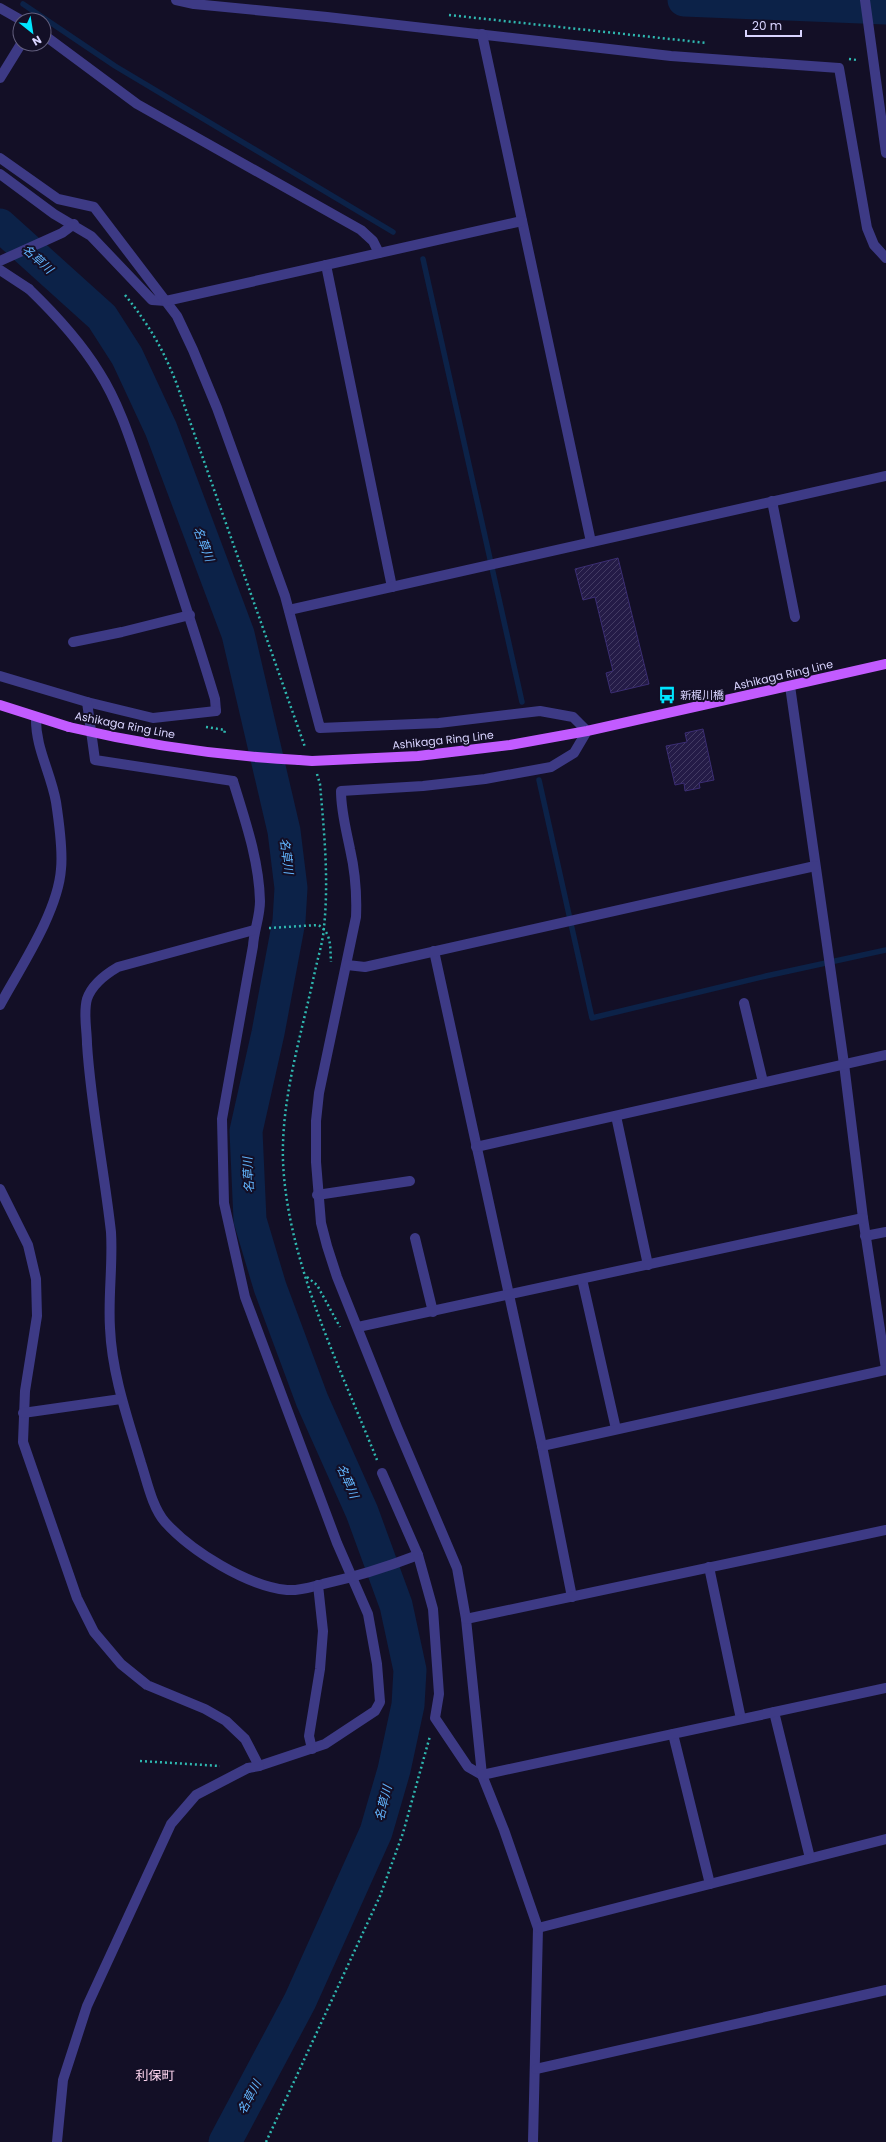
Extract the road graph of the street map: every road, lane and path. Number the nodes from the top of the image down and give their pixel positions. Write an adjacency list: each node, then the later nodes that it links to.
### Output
1 (176, 0): 6 (street)
2 (864, 0): 13 (street)
3 (0, 8): 4 (street)
4 (12, 15)
5 (448, 15): 8 (path)
6 (482, 34): 16 (street); 19 (street)
7 (52, 41): 18 (street)
8 (715, 44)
9 (16, 52): 12 (street)
10 (842, 58): 11 (path)
11 (857, 60)
12 (0, 78)
13 (886, 153)
14 (0, 158): 24 (street)
15 (0, 174): 17 (street)
16 (522, 221): 18 (street); 27 (street)
17 (74, 224): 20 (street); 24 (street)
18 (379, 253): 21 (street)
19 (886, 258)
20 (2, 260)
21 (326, 265): 24 (street); 28 (street)
22 (0, 270): 30 (street)
23 (121, 289): 40 (path)
24 (166, 301): 29 (street)
25 (886, 476): 26 (street)
26 (772, 501): 27 (street); 31 (street)
27 (590, 542): 28 (street)
28 (392, 587): 29 (street)
29 (289, 610): 39 (street)
30 (190, 615): 32 (street); 36 (street)
31 (795, 617)
32 (74, 642)
33 (886, 664): 35 (main road, Ashikaga Ring Line)
34 (0, 676): 36 (street)
35 (790, 686): 39 (main road, Ashikaga Ring Line); 41 (street)
36 (87, 702): 43 (street)
37 (0, 705): 38 (main road, Ashikaga Ring Line)
38 (36, 717): 39 (main road, Ashikaga Ring Line, bridge); 47 (street)
39 (587, 731): 45 (street)
40 (304, 746)
41 (815, 866): 44 (street); 49 (street)
42 (324, 928): 43 (path)
43 (258, 930): 69 (street); 77 (street)
44 (434, 951): 45 (street); 52 (street)
45 (347, 965): 55 (street)
46 (744, 1003): 50 (street)
47 (0, 1005)
48 (886, 1055): 49 (street)
49 (844, 1064): 50 (street); 57 (street)
50 (763, 1082): 51 (street)
51 (616, 1116): 52 (street); 61 (street)
52 (476, 1147): 64 (street)
53 (410, 1181): 55 (street)
54 (0, 1189): 56 (street)
55 (317, 1195): 66 (street)
56 (4, 1208): 70 (street)
57 (863, 1218): 59 (street); 61 (street)
58 (886, 1232): 59 (street)
59 (866, 1236): 68 (street)
60 (415, 1238): 65 (street)
61 (648, 1265): 63 (street)
62 (306, 1277): 67 (path)
63 (582, 1280): 64 (street); 71 (street)
64 (509, 1296): 65 (street); 72 (street)
65 (433, 1312): 66 (street)
66 (358, 1327): 80 (street)
67 (343, 1332)
68 (886, 1370): 71 (street)
69 (121, 1399): 70 (street); 78 (street)
70 (24, 1413): 88 (street)
71 (616, 1430): 72 (street)
72 (542, 1446): 79 (street)
73 (382, 1473): 75 (street)
74 (886, 1530): 76 (street)
75 (418, 1555): 77 (street); 83 (street)
76 (709, 1567): 79 (street); 84 (street)
77 (354, 1577): 78 (street); 86 (street)
78 (318, 1585): 86 (street)
79 (572, 1597): 80 (street)
80 (466, 1619): 90 (street)
81 (886, 1688): 82 (street)
82 (774, 1712): 84 (street); 92 (street)
83 (435, 1718): 90 (street); 98 (path)
84 (741, 1719): 85 (street)
85 (673, 1734): 90 (street); 93 (street)
86 (312, 1749): 88 (street)
87 (140, 1761): 89 (path)
88 (259, 1766): 89 (street)
89 (248, 1768): 97 (street)
90 (482, 1775): 94 (street)
91 (886, 1839): 92 (street)
92 (810, 1858): 93 (street)
93 (710, 1884): 94 (street)
94 (538, 1928): 96 (street)
95 (886, 1990): 96 (street)
96 (536, 2069): 99 (street)
97 (58, 2142)
98 (266, 2142)
99 (533, 2142)

